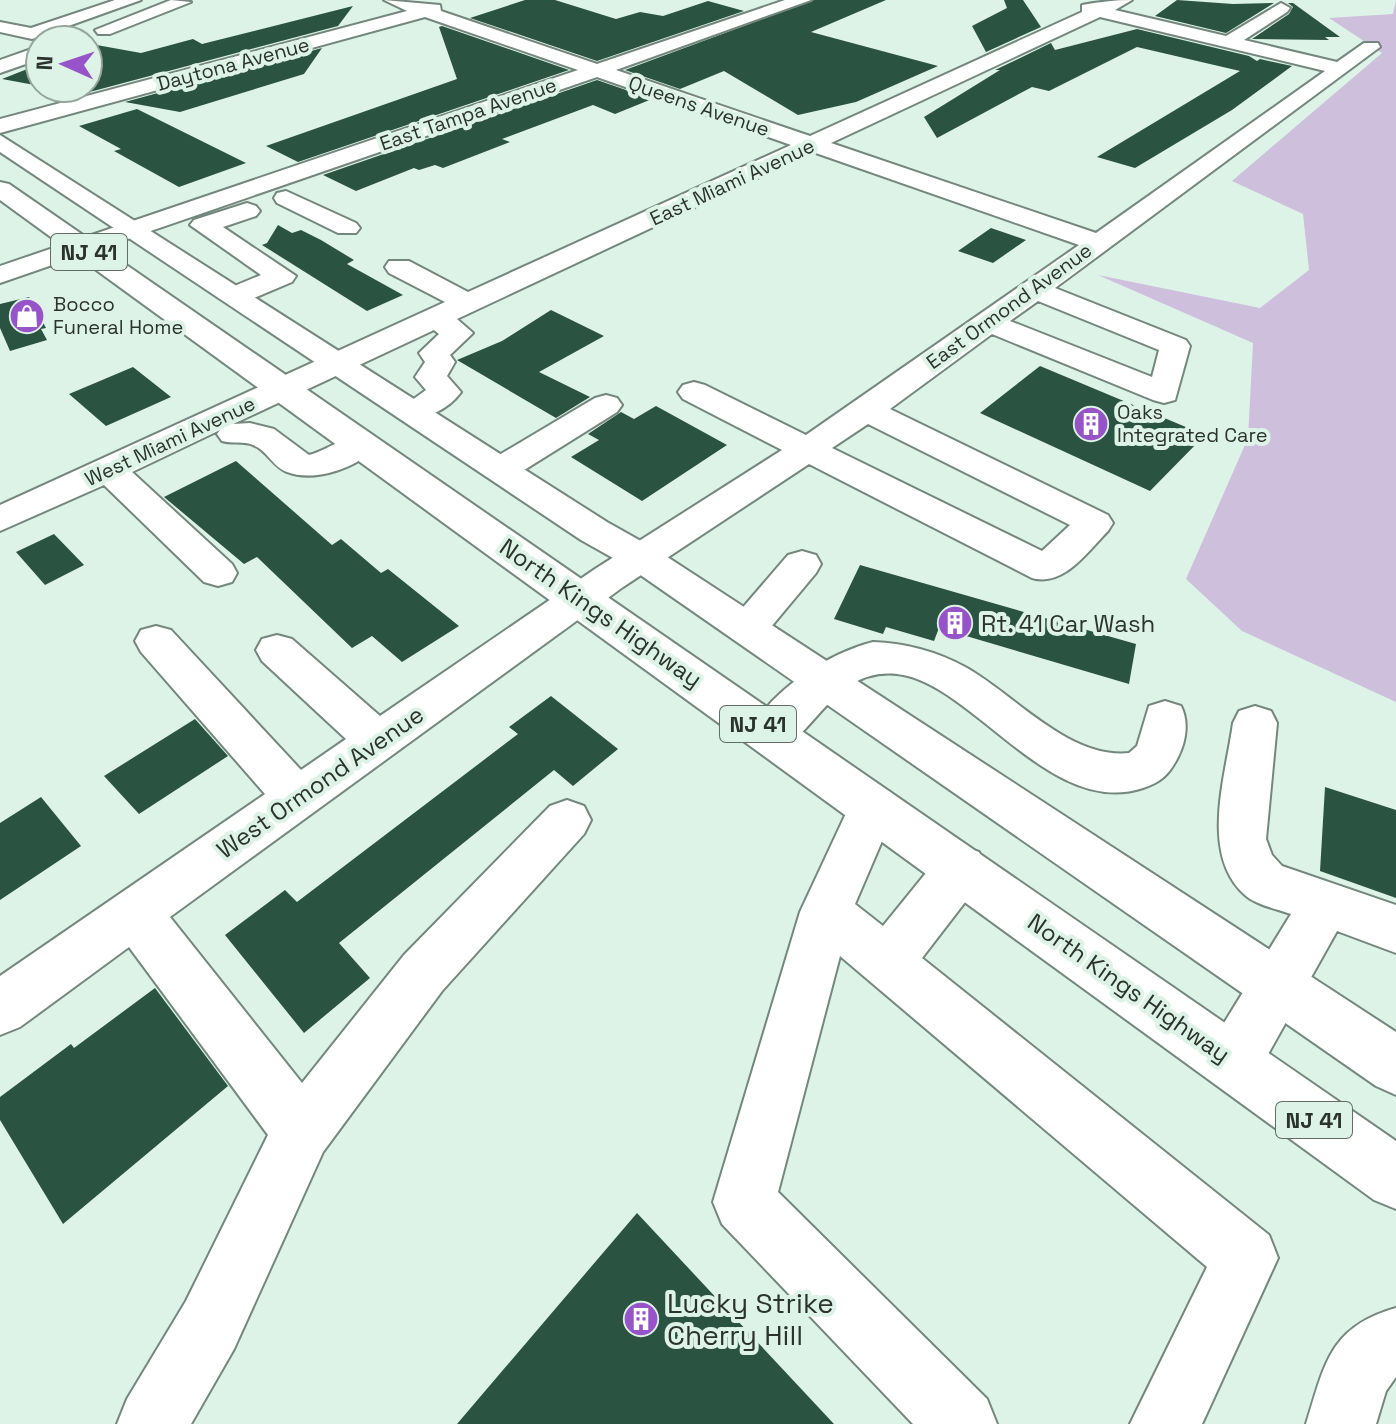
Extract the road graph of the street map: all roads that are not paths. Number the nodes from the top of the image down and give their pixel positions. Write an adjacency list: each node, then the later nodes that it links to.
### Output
1 (132, 0): 11 (street)
2 (393, 0): 9 (street, Queens Avenue)
3 (466, 0): 9 (street, Daytona Avenue)
4 (802, 0): 22 (street, East Tampa Avenue)
5 (1123, 0): 10 (street, East Miami Avenue)
6 (182, 2): 13 (street)
7 (1063, 3): 10 (street)
8 (1281, 8): 15 (street)
9 (424, 11): 22 (street, Queens Avenue); 23 (street, Daytona Avenue)
10 (1099, 11): 15 (street); 25 (street, East Miami Avenue)
11 (78, 24)
12 (0, 27): 14 (street)
13 (104, 30)
14 (24, 38)
15 (1229, 42): 21 (street)
16 (24, 44): 19 (street)
17 (1371, 47): 21 (street, East Ormond Avenue)
18 (24, 51): 20 (street)
19 (0, 53)
20 (0, 67)
21 (1341, 69): 31 (street, East Ormond Avenue)
22 (595, 71): 25 (street, Queens Avenue); 26 (street, East Tampa Avenue)
23 (0, 126)
24 (0, 142): 30 (street, NJ 41)
25 (812, 145): 31 (street, Queens Avenue); 37 (street, East Miami Avenue)
26 (262, 185): 28 (street); 30 (street, East Tampa Avenue)
27 (1, 190): 32 (street, North Kings Highway / NJ 41)
28 (286, 198): 29 (street); 36 (street)
29 (347, 228)
30 (135, 229): 32 (street, East Tampa Avenue); 36 (street, NJ 41)
31 (1096, 242): 35 (street, East Ormond Avenue)
32 (83, 247): 34 (street, East Tampa Avenue); 41 (street, North Kings Highway / NJ 41)
33 (399, 267): 37 (street)
34 (0, 275)
35 (1033, 289): 39 (street, East Ormond Avenue); 39 (street)
36 (237, 295): 40 (street, NJ 41)
37 (468, 303): 38 (street, East Miami Avenue)
38 (435, 318): 40 (street, East Miami Avenue); 45 (street)
39 (987, 322): 44 (street, East Ormond Avenue)
40 (340, 362): 41 (street, West Miami Avenue); 45 (street, NJ 41)
41 (283, 389): 46 (street, West Miami Avenue); 47 (street, North Kings Highway / NJ 41)
42 (694, 392): 48 (street)
43 (606, 405): 49 (street)
44 (866, 410): 48 (street, East Ormond Avenue); 48 (street)
45 (413, 411): 49 (street, NJ 41)
46 (224, 427): 47 (street); 50 (street, West Miami Avenue)
47 (361, 444): 55 (street, North Kings Highway / NJ 41)
48 (806, 450): 52 (street, East Ormond Avenue)
49 (501, 469): 52 (street, NJ 41)
50 (118, 479): 51 (street, West Miami Avenue); 54 (street)
51 (0, 519)
52 (642, 558): 55 (street, West Ormond Avenue); 56 (street, NJ 41)
53 (802, 564): 56 (street)
54 (218, 573)
55 (581, 598): 62 (street, North Kings Highway / NJ 41); 63 (street, West Ormond Avenue)
56 (747, 629): 59 (street, NJ 41)
57 (156, 641): 64 (street)
58 (277, 650): 63 (street)
59 (826, 682): 60 (street); 62 (street); 73 (street, NJ 41)
60 (1165, 718)
61 (1255, 723): 68 (street)
62 (771, 733): 65 (street, North Kings Highway / NJ 41)
63 (378, 741): 64 (street, West Ormond Avenue)
64 (297, 798): 70 (street, West Ormond Avenue)
65 (873, 806): 67 (street, North Kings Highway / NJ 41); 69 (street)
66 (567, 820): 77 (street)
67 (961, 868): 72 (street); 75 (street, North Kings Highway / NJ 41)
68 (1325, 904): 71 (street); 73 (street)
69 (826, 912): 72 (street); 81 (street)
70 (135, 913): 74 (street, West Ormond Avenue); 77 (street)
71 (1396, 929)
72 (887, 962): 82 (street)
73 (1277, 986): 75 (street); 76 (street, NJ 41)
74 (0, 1008)
75 (1233, 1061): 78 (street, North Kings Highway / NJ 41)
76 (1396, 1066)
77 (302, 1131): 80 (street)
78 (1396, 1178)
79 (1396, 1342): 83 (street)
80 (152, 1424)
81 (962, 1424)
82 (1165, 1424)
83 (1341, 1424)

